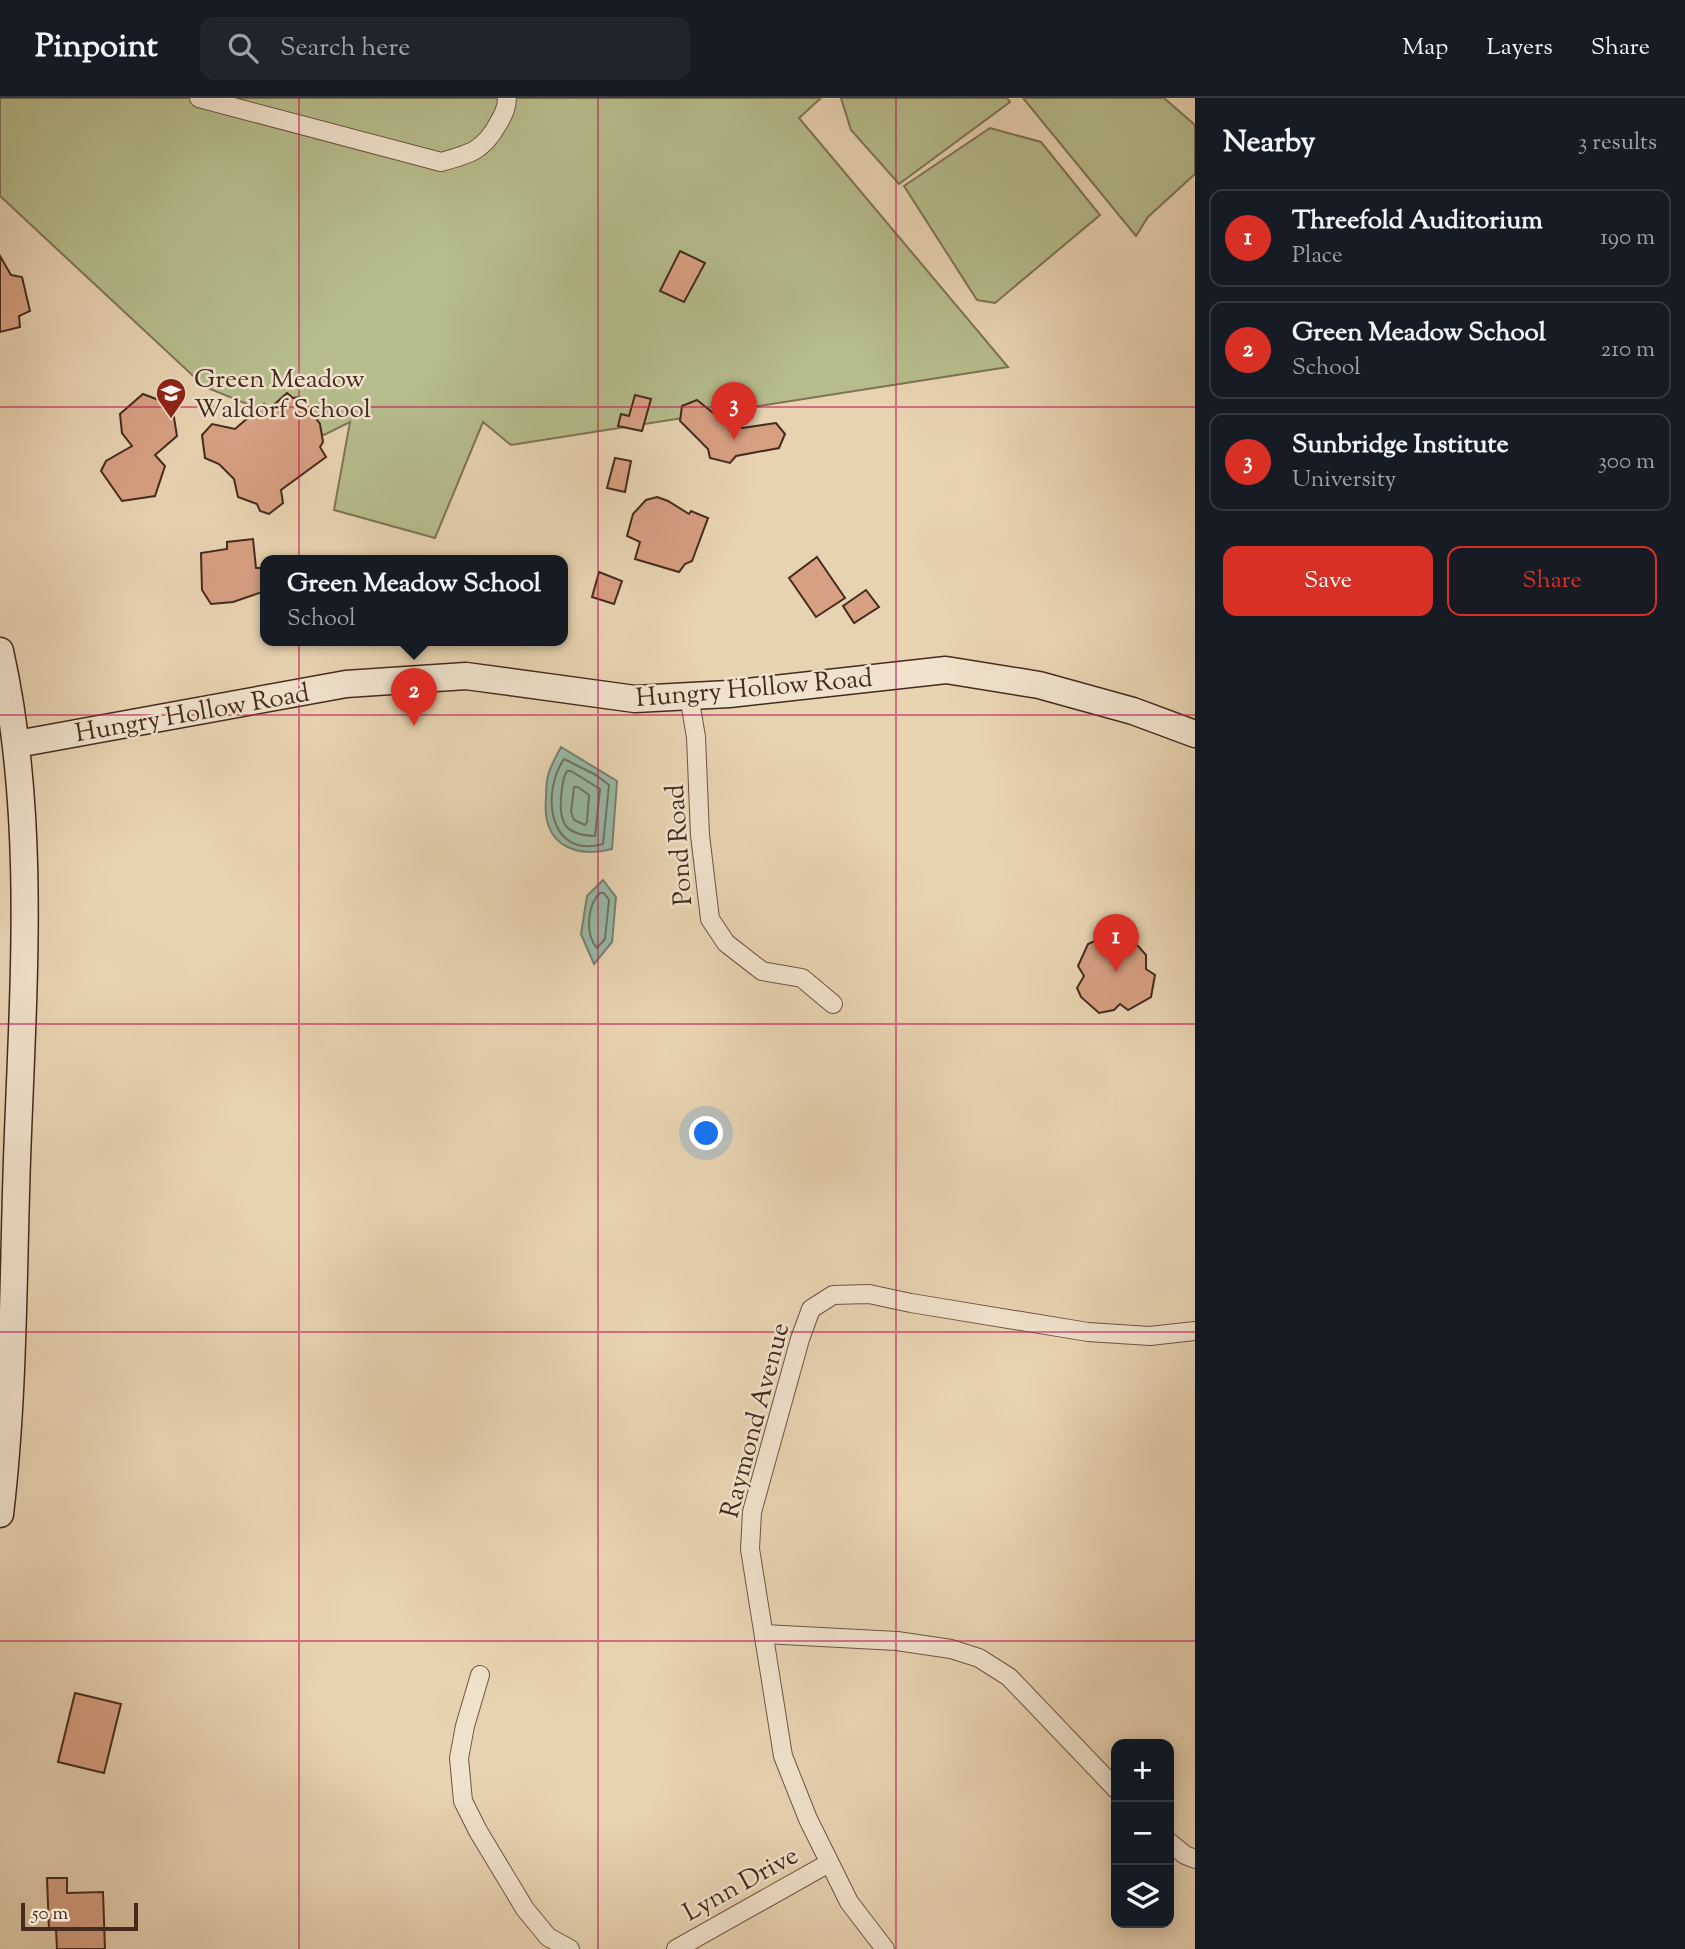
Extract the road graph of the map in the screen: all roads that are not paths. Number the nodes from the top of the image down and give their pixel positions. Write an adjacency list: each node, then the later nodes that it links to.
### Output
1 (199, 98): 2 (street)
2 (507, 98)
3 (0, 651): 6 (street)
4 (688, 696): 5 (street, Hungry Hollow Road); 6 (street, Hungry Hollow Road); 7 (street, Pond Road)
5 (1195, 734)
6 (17, 744): 8 (street)
7 (833, 1004)
8 (9, 1160): 10 (street)
9 (1195, 1331): 11 (street, Raymond Avenue)
10 (0, 1514)
11 (765, 1634): 13 (street); 16 (street, Raymond Avenue)
12 (480, 1675): 17 (street)
13 (1111, 1784)
14 (1174, 1846): 15 (street)
15 (1195, 1859)
16 (830, 1863): 18 (street, Lynn Drive); 19 (street, Raymond Avenue)
17 (570, 1949)
18 (676, 1949)
19 (885, 1949)

